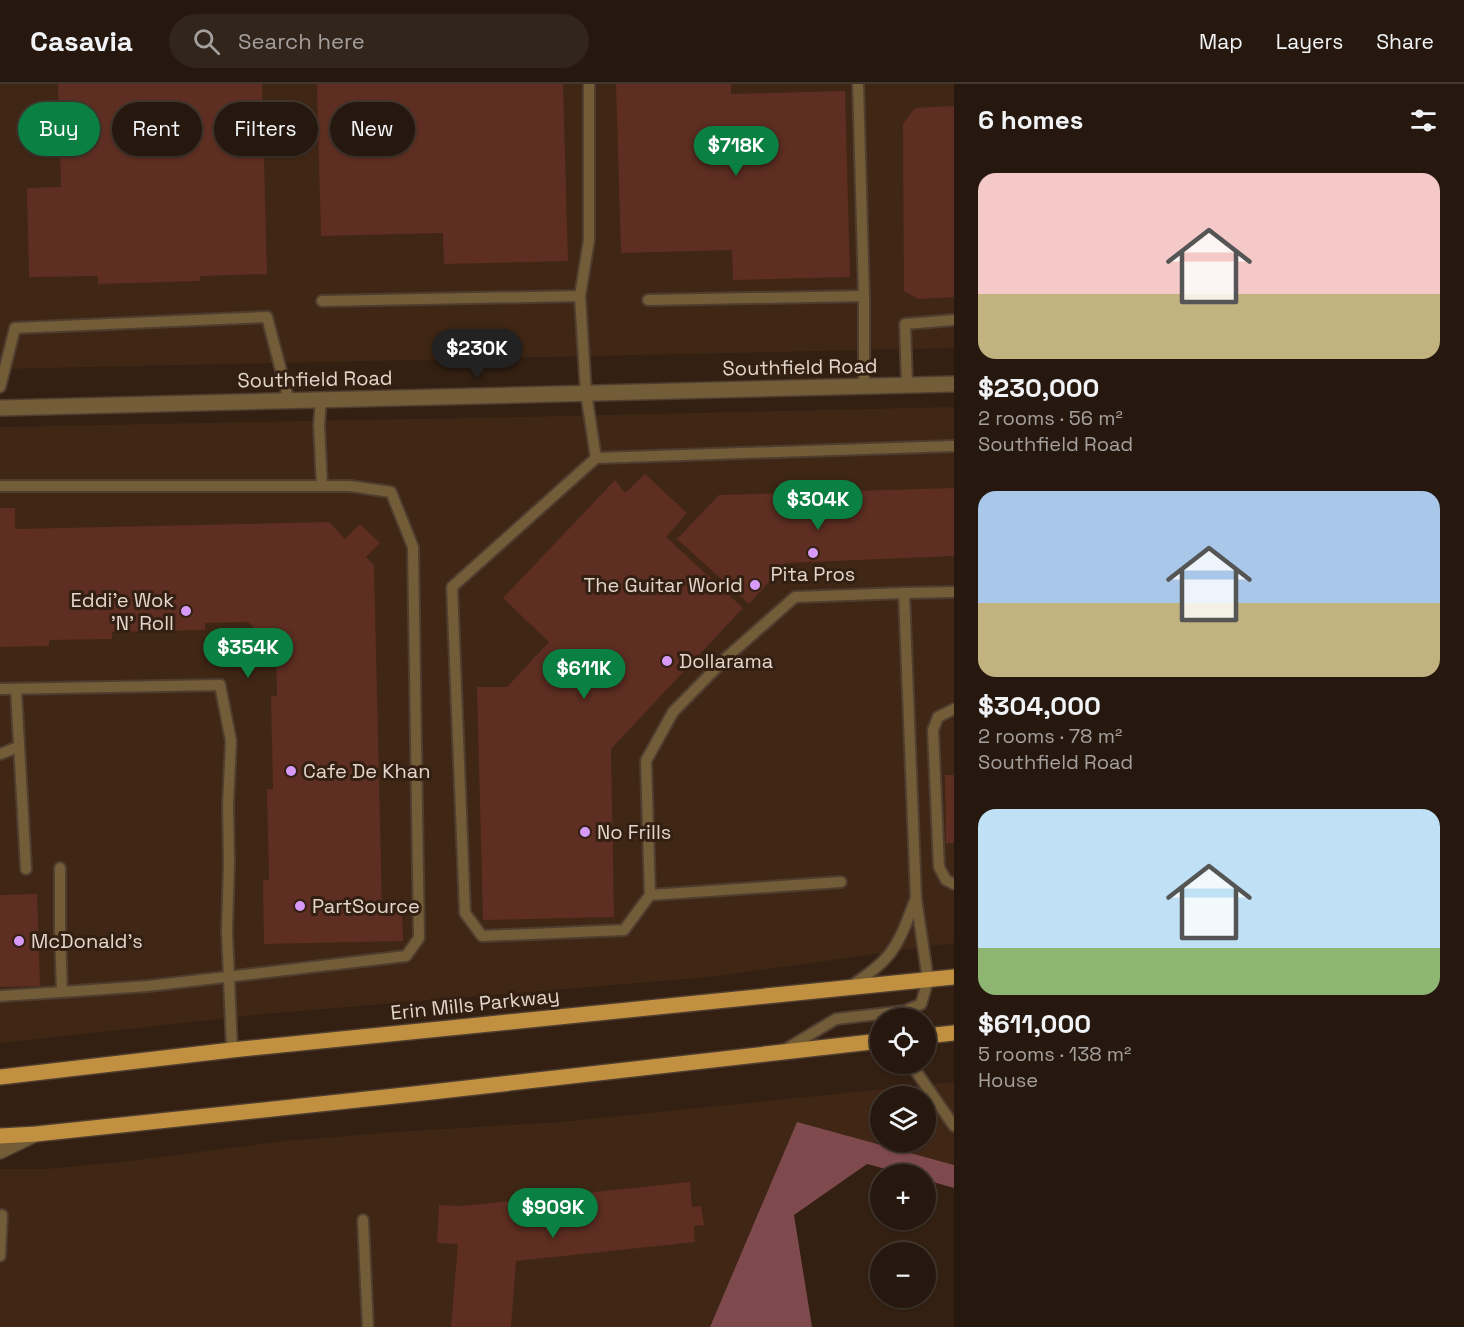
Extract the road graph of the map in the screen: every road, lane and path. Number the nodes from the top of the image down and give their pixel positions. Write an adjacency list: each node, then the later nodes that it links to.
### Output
1 (589, 84): 3 (lane)
2 (858, 84): 4 (lane)
3 (579, 296): 6 (lane); 12 (lane)
4 (864, 296): 5 (lane); 10 (lane)
5 (648, 300)
6 (322, 301)
7 (954, 320): 9 (lane)
8 (954, 384): 9 (street, Southfield Road)
9 (908, 385): 10 (street, Southfield Road)
10 (864, 386): 12 (street, Southfield Road)
11 (0, 387): 14 (lane)
12 (586, 393): 13 (street, Southfield Road); 17 (lane)
13 (321, 400): 14 (street, Southfield Road); 19 (lane)
14 (289, 401): 15 (street, Southfield Road)
15 (0, 408)
16 (954, 446): 17 (lane)
17 (596, 458): 31 (lane)
18 (0, 486): 19 (lane)
19 (322, 486): 34 (lane)
20 (954, 592): 21 (lane)
21 (904, 593): 31 (lane); 32 (lane)
22 (0, 689): 23 (lane)
23 (16, 690): 25 (lane); 34 (lane)
24 (954, 709): 30 (lane)
25 (18, 747): 26 (lane); 28 (lane)
26 (0, 753)
27 (60, 868): 37 (lane)
28 (26, 869)
29 (841, 882): 31 (lane)
30 (954, 884)
31 (650, 895)
32 (916, 898): 35 (lane); 36 (lane)
33 (954, 976): 35 (main road, Erin Mills Parkway)
34 (229, 977): 37 (lane); 42 (lane)
35 (928, 980): 36 (main road, Erin Mills Parkway); 43 (lane)
36 (849, 988): 42 (main road, Erin Mills Parkway)
37 (62, 992): 38 (lane)
38 (0, 996)
39 (954, 1033): 40 (main road)
40 (936, 1035)
41 (870, 1042): 43 (main road)
42 (232, 1050): 45 (main road, Erin Mills Parkway)
43 (783, 1051): 47 (main road)
44 (918, 1074): 46 (lane)
45 (0, 1077)
46 (954, 1126)
47 (36, 1134): 48 (main road); 49 (street)
48 (0, 1136)
49 (0, 1151)
50 (2, 1215): 52 (lane)
51 (363, 1220): 53 (lane)
52 (0, 1256)
53 (368, 1327)

